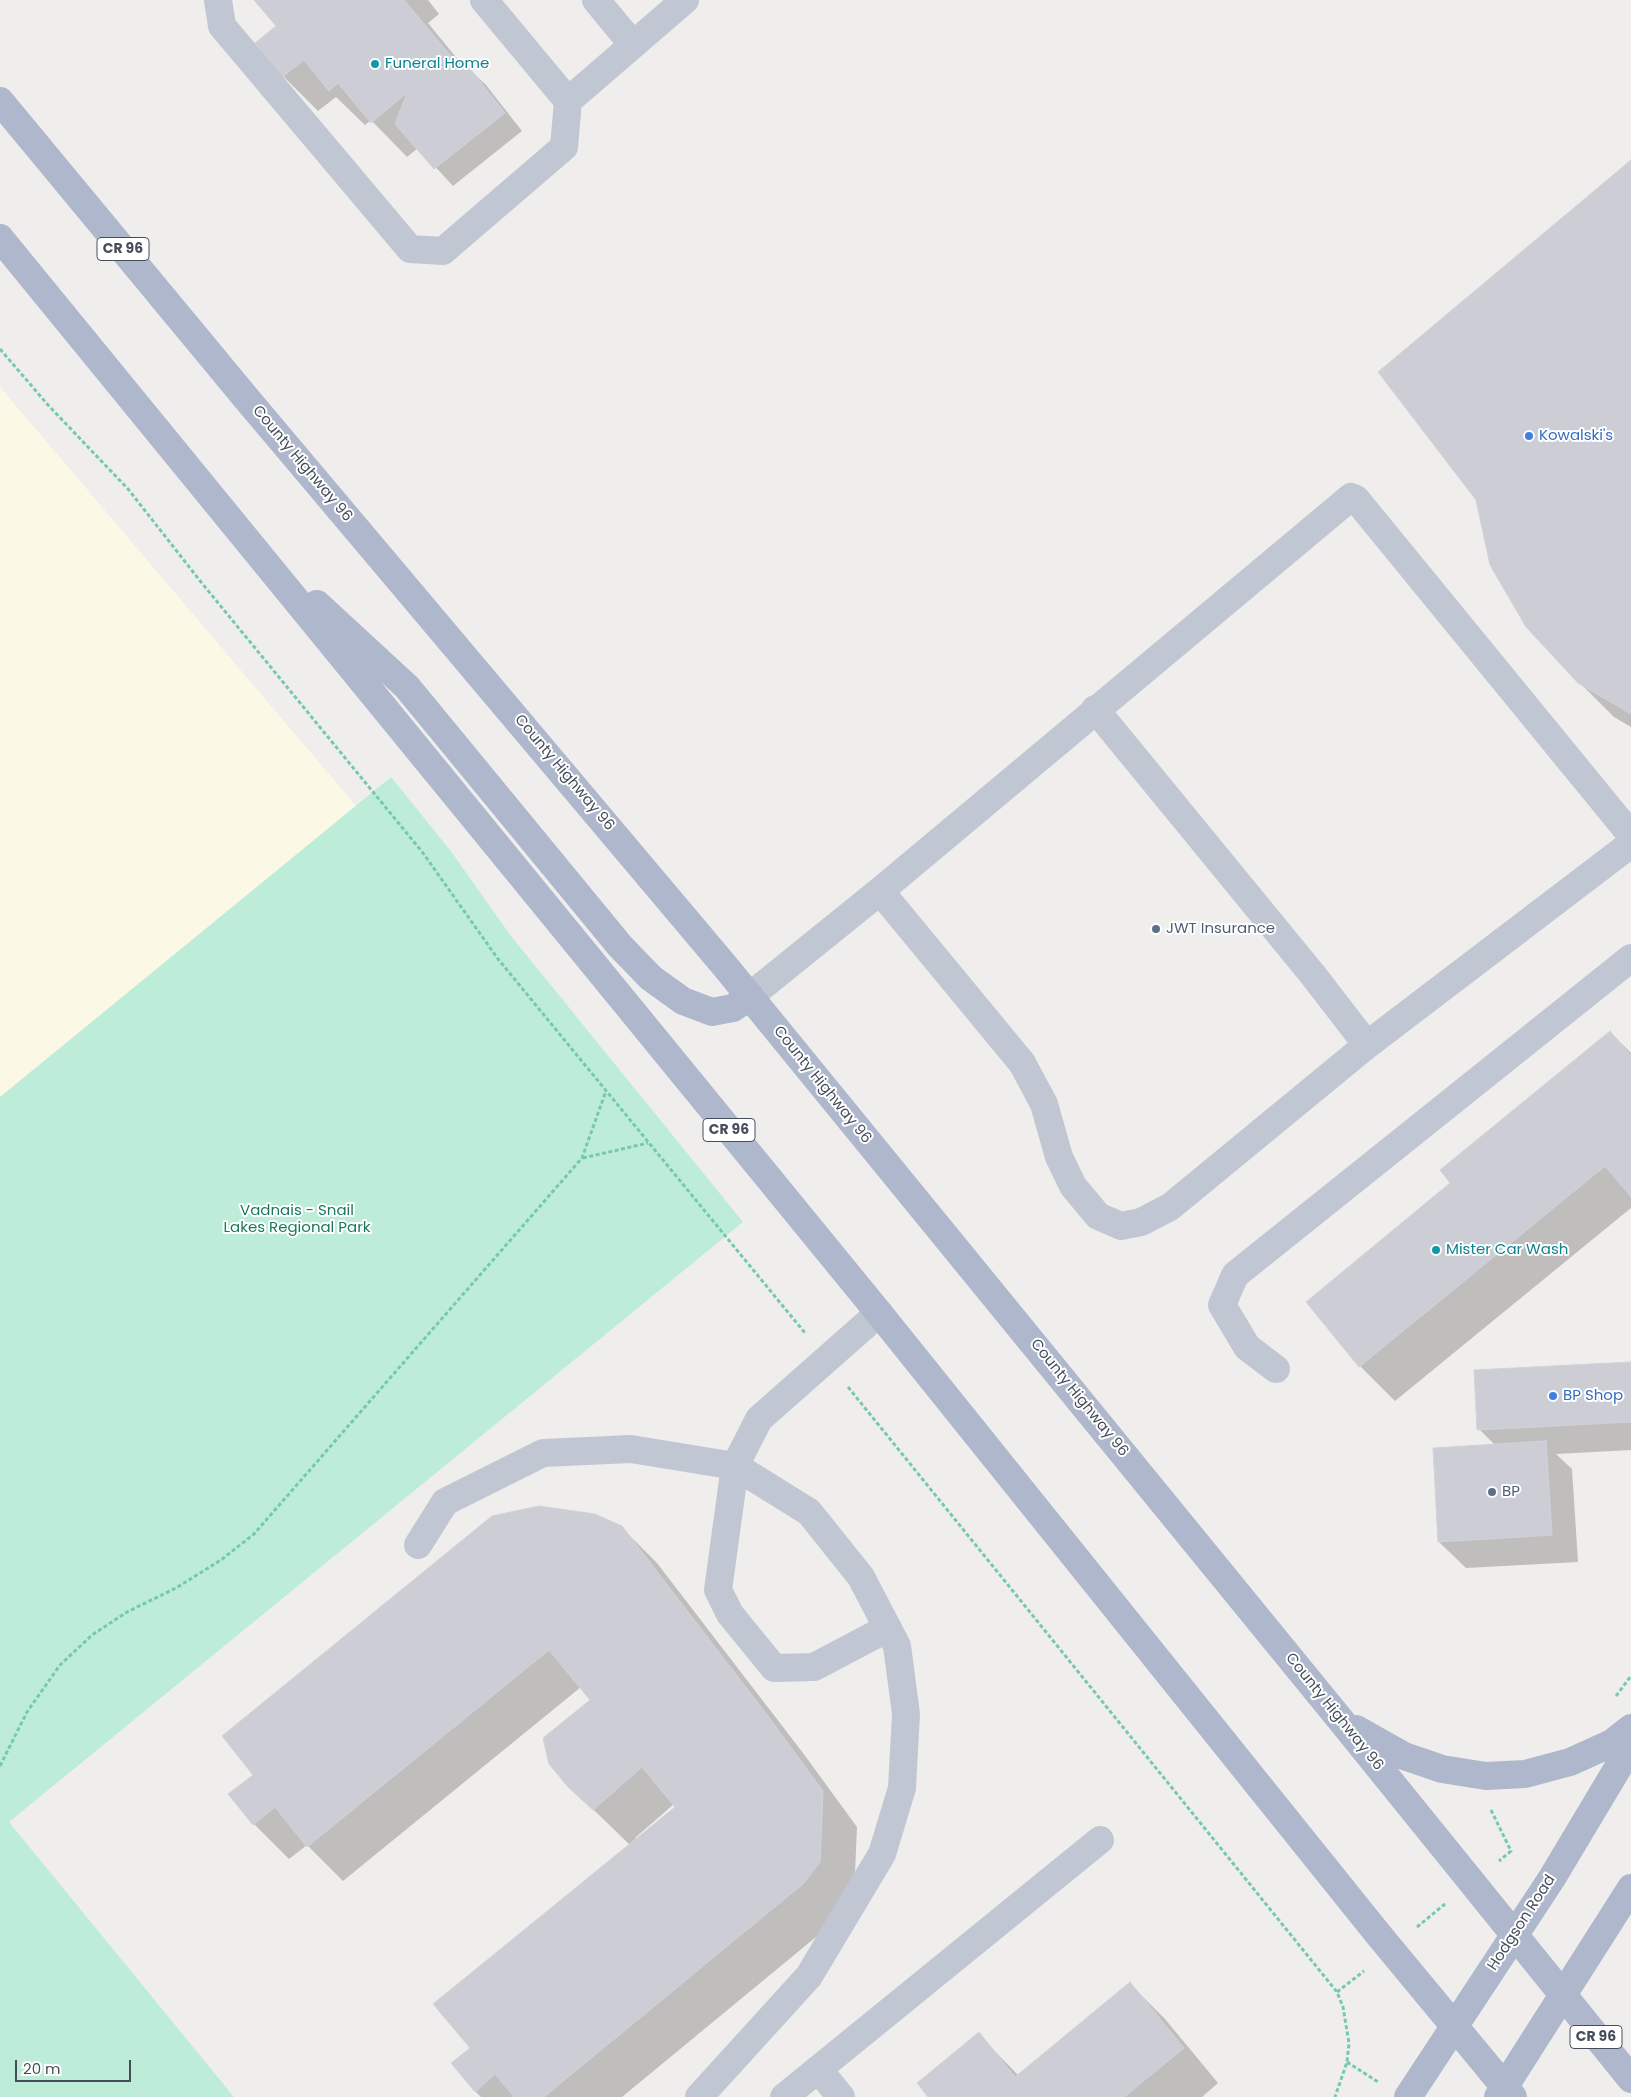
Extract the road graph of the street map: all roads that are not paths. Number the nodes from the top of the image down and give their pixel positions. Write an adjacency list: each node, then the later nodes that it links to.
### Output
1 (218, 0): 7 (lane)
2 (484, 0): 7 (lane)
3 (596, 0): 5 (lane)
4 (685, 0): 5 (lane)
5 (633, 45): 7 (lane)
6 (0, 101): 15 (main road, County Highway 96 / CR 96)
7 (568, 101)
8 (0, 238): 9 (main road, CR 96)
9 (244, 537): 15 (main road); 17 (main road, CR 96)
10 (1096, 709): 11 (lane); 13 (lane); 16 (lane)
11 (1631, 835)
12 (1631, 844): 16 (lane)
13 (880, 891): 15 (lane); 16 (lane)
14 (1631, 958): 18 (lane)
15 (750, 996): 22 (main road, County Highway 96 / CR 96)
16 (1367, 1045)
17 (879, 1313): 19 (lane); 29 (main road, CR 96)
18 (1276, 1368)
19 (735, 1466): 20 (lane); 21 (lane); 21 (lane)
20 (418, 1545)
21 (888, 1628): 33 (lane)
22 (1339, 1718): 23 (main road); 27 (main road, County Highway 96 / CR 96)
23 (1631, 1728)
24 (1631, 1746): 27 (main road, Hodgson Road)
25 (1100, 1840): 30 (lane)
26 (1631, 1888): 28 (main road)
27 (1514, 1936): 28 (main road, County Highway 96 / CR 96); 29 (main road, Hodgson Road)
28 (1562, 1995): 31 (main road, County Highway 96 / CR 96); 32 (main road)
29 (1453, 2026): 32 (main road, CR 96); 36 (main road, Hodgson Road)
30 (818, 2069): 34 (lane); 35 (lane)
31 (1631, 2079)
32 (1505, 2094)
33 (699, 2097)
34 (784, 2097)
35 (841, 2097)
36 (1408, 2097)

